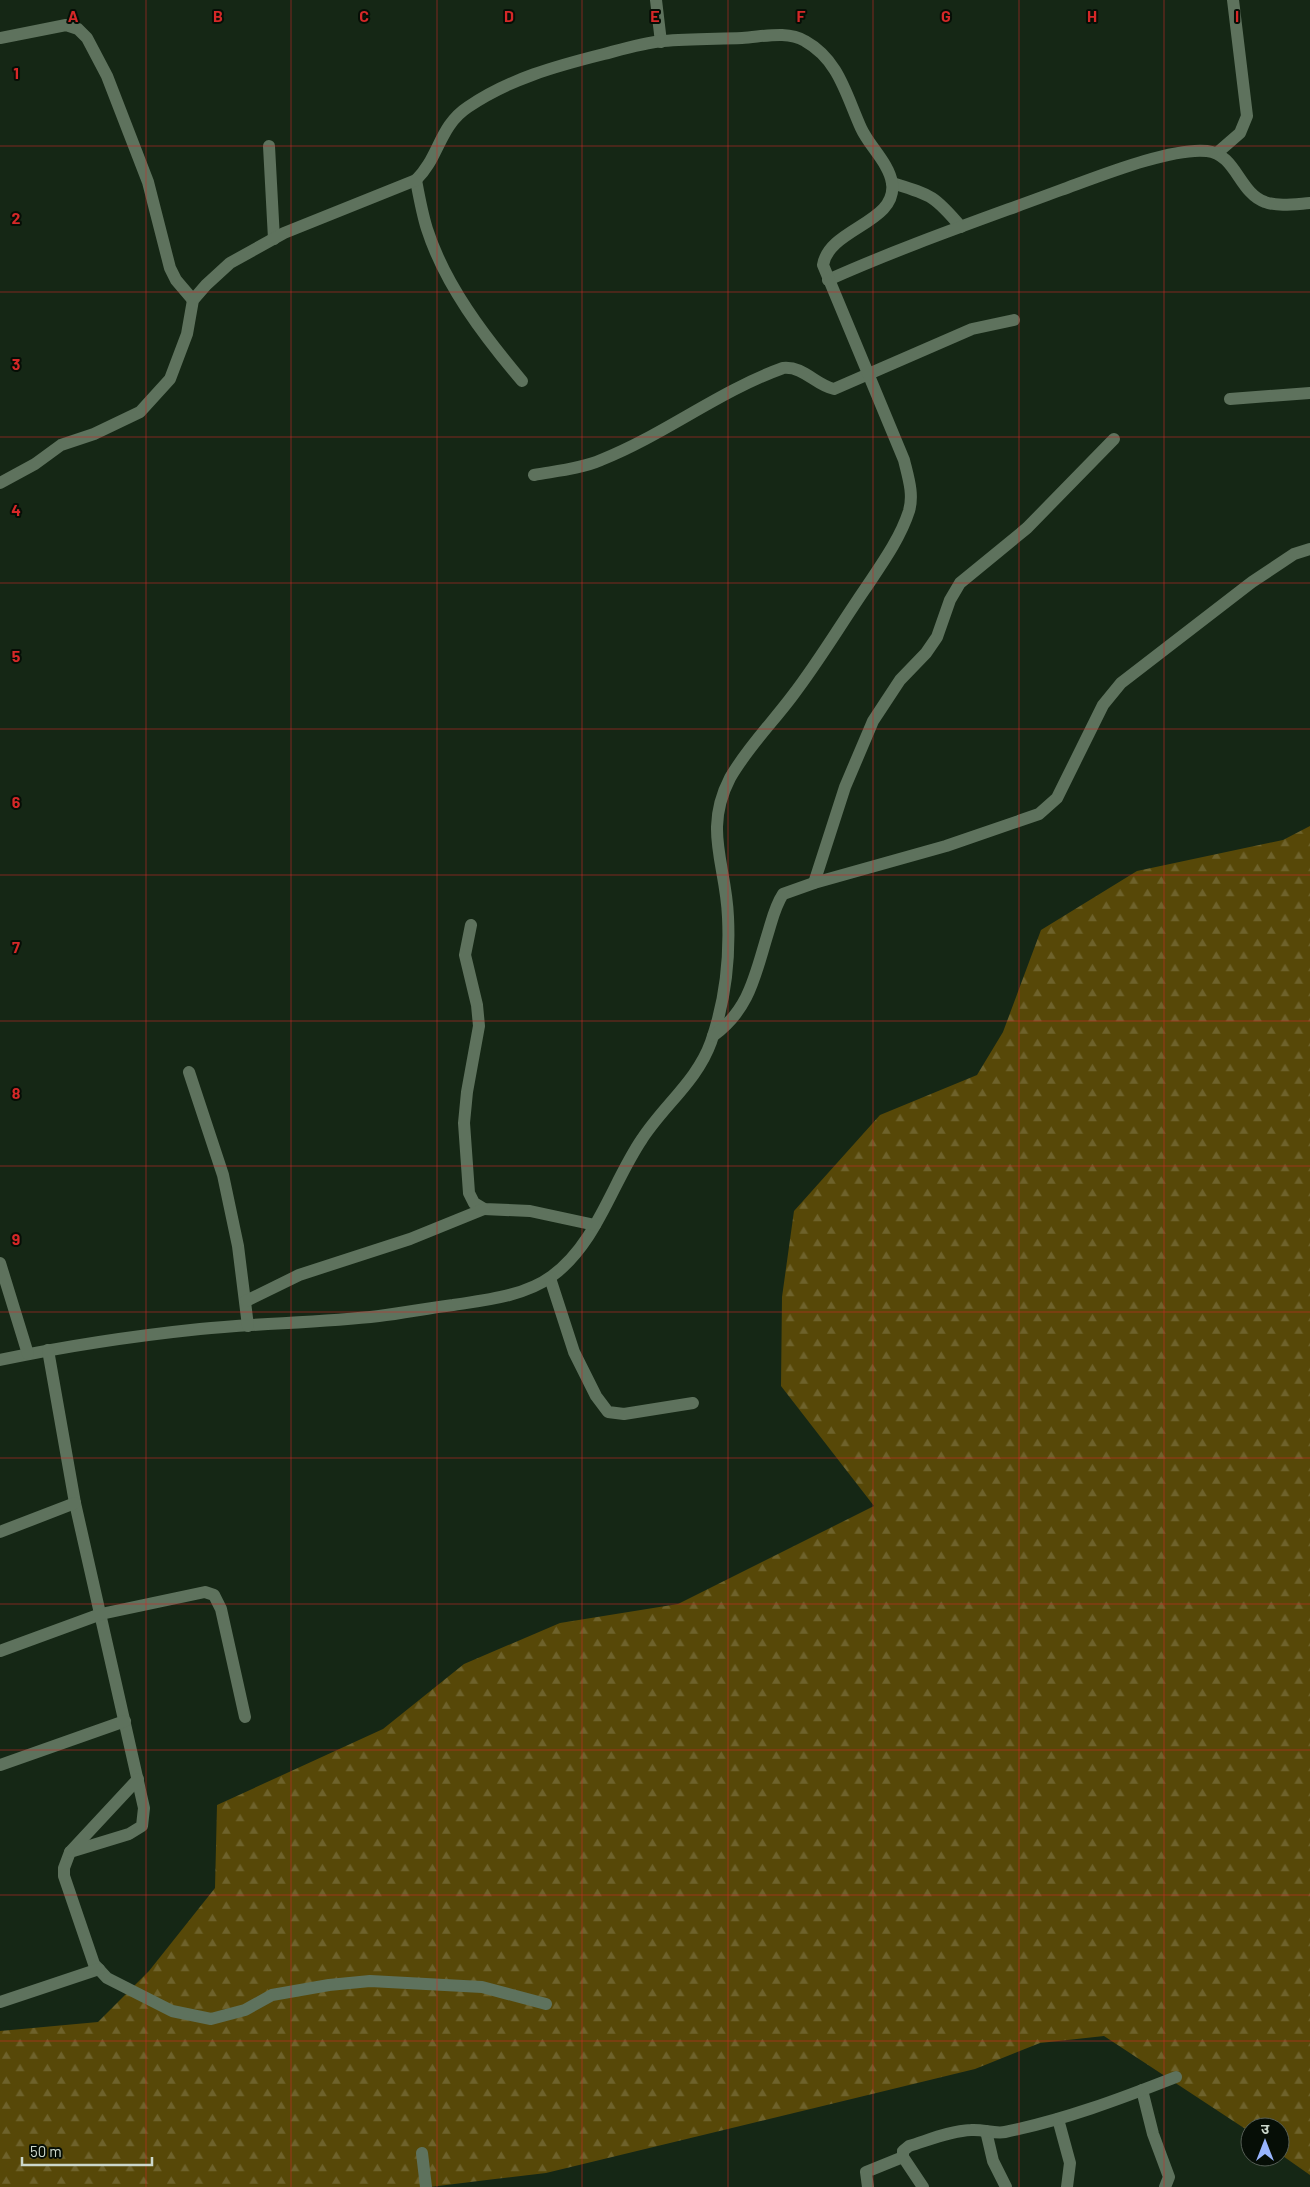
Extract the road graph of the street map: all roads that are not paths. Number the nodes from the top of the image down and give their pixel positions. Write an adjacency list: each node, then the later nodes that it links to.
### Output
1 (656, 0): 4 (street)
2 (1233, 0): 6 (street)
3 (0, 38): 13 (street)
4 (661, 42): 7 (street); 8 (street)
5 (269, 146): 11 (street)
6 (1217, 154): 9 (street); 10 (street)
7 (416, 180): 11 (street); 16 (street)
8 (892, 183): 10 (street); 12 (street)
9 (1310, 204)
10 (961, 227): 12 (street)
11 (274, 239): 13 (street)
12 (828, 280): 15 (street)
13 (193, 300): 21 (street)
14 (1014, 320): 15 (street)
15 (868, 374): 20 (street); 25 (street)
16 (522, 380)
17 (1310, 393): 18 (street)
18 (1230, 399)
19 (1114, 438): 23 (street)
20 (534, 475)
21 (0, 483)
22 (1310, 550): 23 (street)
23 (814, 883): 25 (street)
24 (471, 925): 27 (street)
25 (713, 1036): 28 (street)
26 (189, 1072): 31 (street)
27 (484, 1208): 28 (street); 31 (street)
28 (595, 1225): 30 (street)
29 (0, 1263): 34 (street)
30 (550, 1278): 32 (street); 36 (street)
31 (246, 1301): 32 (street)
32 (248, 1326): 33 (street)
33 (48, 1350): 34 (street); 37 (street)
34 (28, 1354): 35 (street)
35 (0, 1360)
36 (693, 1403)
37 (75, 1503): 38 (street); 39 (street)
38 (0, 1532)
39 (101, 1614): 40 (street); 41 (street); 42 (street)
40 (0, 1651)
41 (245, 1716)
42 (125, 1721): 43 (street); 44 (street)
43 (0, 1765)
44 (138, 1779): 45 (street); 45 (street)
45 (70, 1852): 46 (street)
46 (99, 1969): 47 (street); 48 (street)
47 (0, 2002)
48 (546, 2004)
49 (1176, 2077): 50 (street)
50 (1142, 2090): 51 (street); 60 (street)
51 (1058, 2119): 52 (street); 59 (street)
52 (986, 2131): 54 (street); 58 (street)
53 (422, 2153): 55 (street)
54 (903, 2157): 56 (street); 57 (street)
55 (426, 2187)
56 (868, 2187)
57 (923, 2187)
58 (1006, 2187)
59 (1067, 2187)
60 (1165, 2187)

